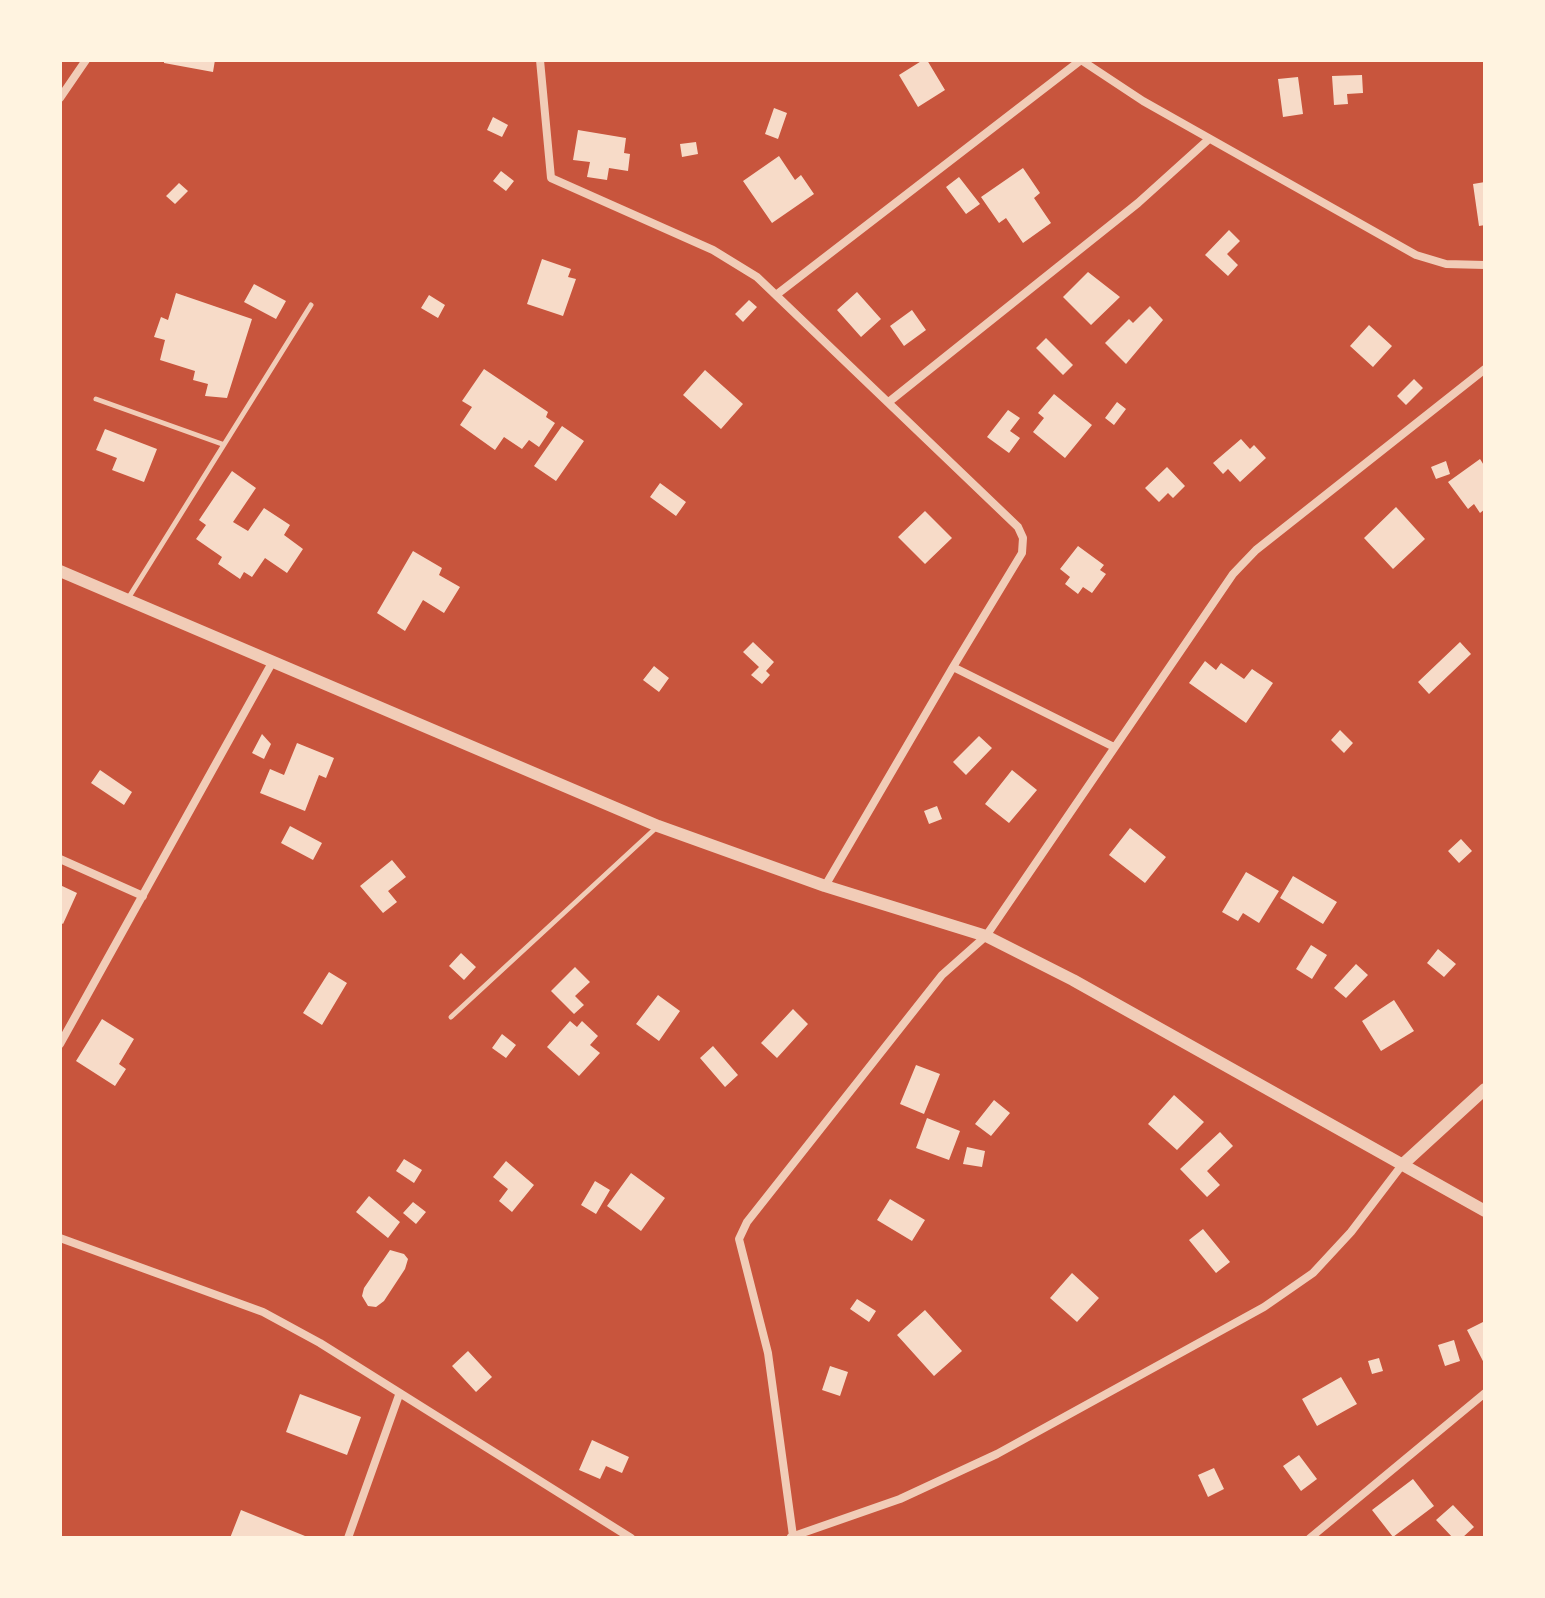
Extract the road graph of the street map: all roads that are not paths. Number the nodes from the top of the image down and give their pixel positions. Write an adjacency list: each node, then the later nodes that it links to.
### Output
1 (86, 60): 3 (street)
2 (540, 60): 6 (street)
3 (60, 98)
4 (1209, 139): 5 (street); 6 (street); 10 (street)
5 (1485, 265)
6 (776, 295): 10 (street)
7 (311, 305): 11 (lane)
8 (1485, 369): 16 (street)
9 (96, 399): 11 (lane)
10 (890, 401): 15 (street)
11 (222, 444): 13 (lane)
12 (60, 571): 13 (street)
13 (126, 601): 14 (street)
14 (273, 661): 17 (street); 20 (street)
15 (953, 667): 16 (street); 19 (street)
16 (1114, 747): 21 (street)
17 (658, 826): 19 (street); 22 (lane)
18 (60, 859): 20 (street)
19 (825, 886): 21 (street)
20 (143, 896): 23 (street)
21 (986, 936): 25 (street); 30 (street)
22 (451, 1017)
23 (60, 1044)
24 (1485, 1089): 25 (street)
25 (1402, 1165): 26 (street); 30 (street)
26 (1485, 1211)
27 (60, 1238): 29 (street)
28 (1485, 1393): 33 (street)
29 (399, 1395): 31 (street); 32 (street)
30 (791, 1537)
31 (348, 1538)
32 (631, 1538)
33 (1310, 1538)

